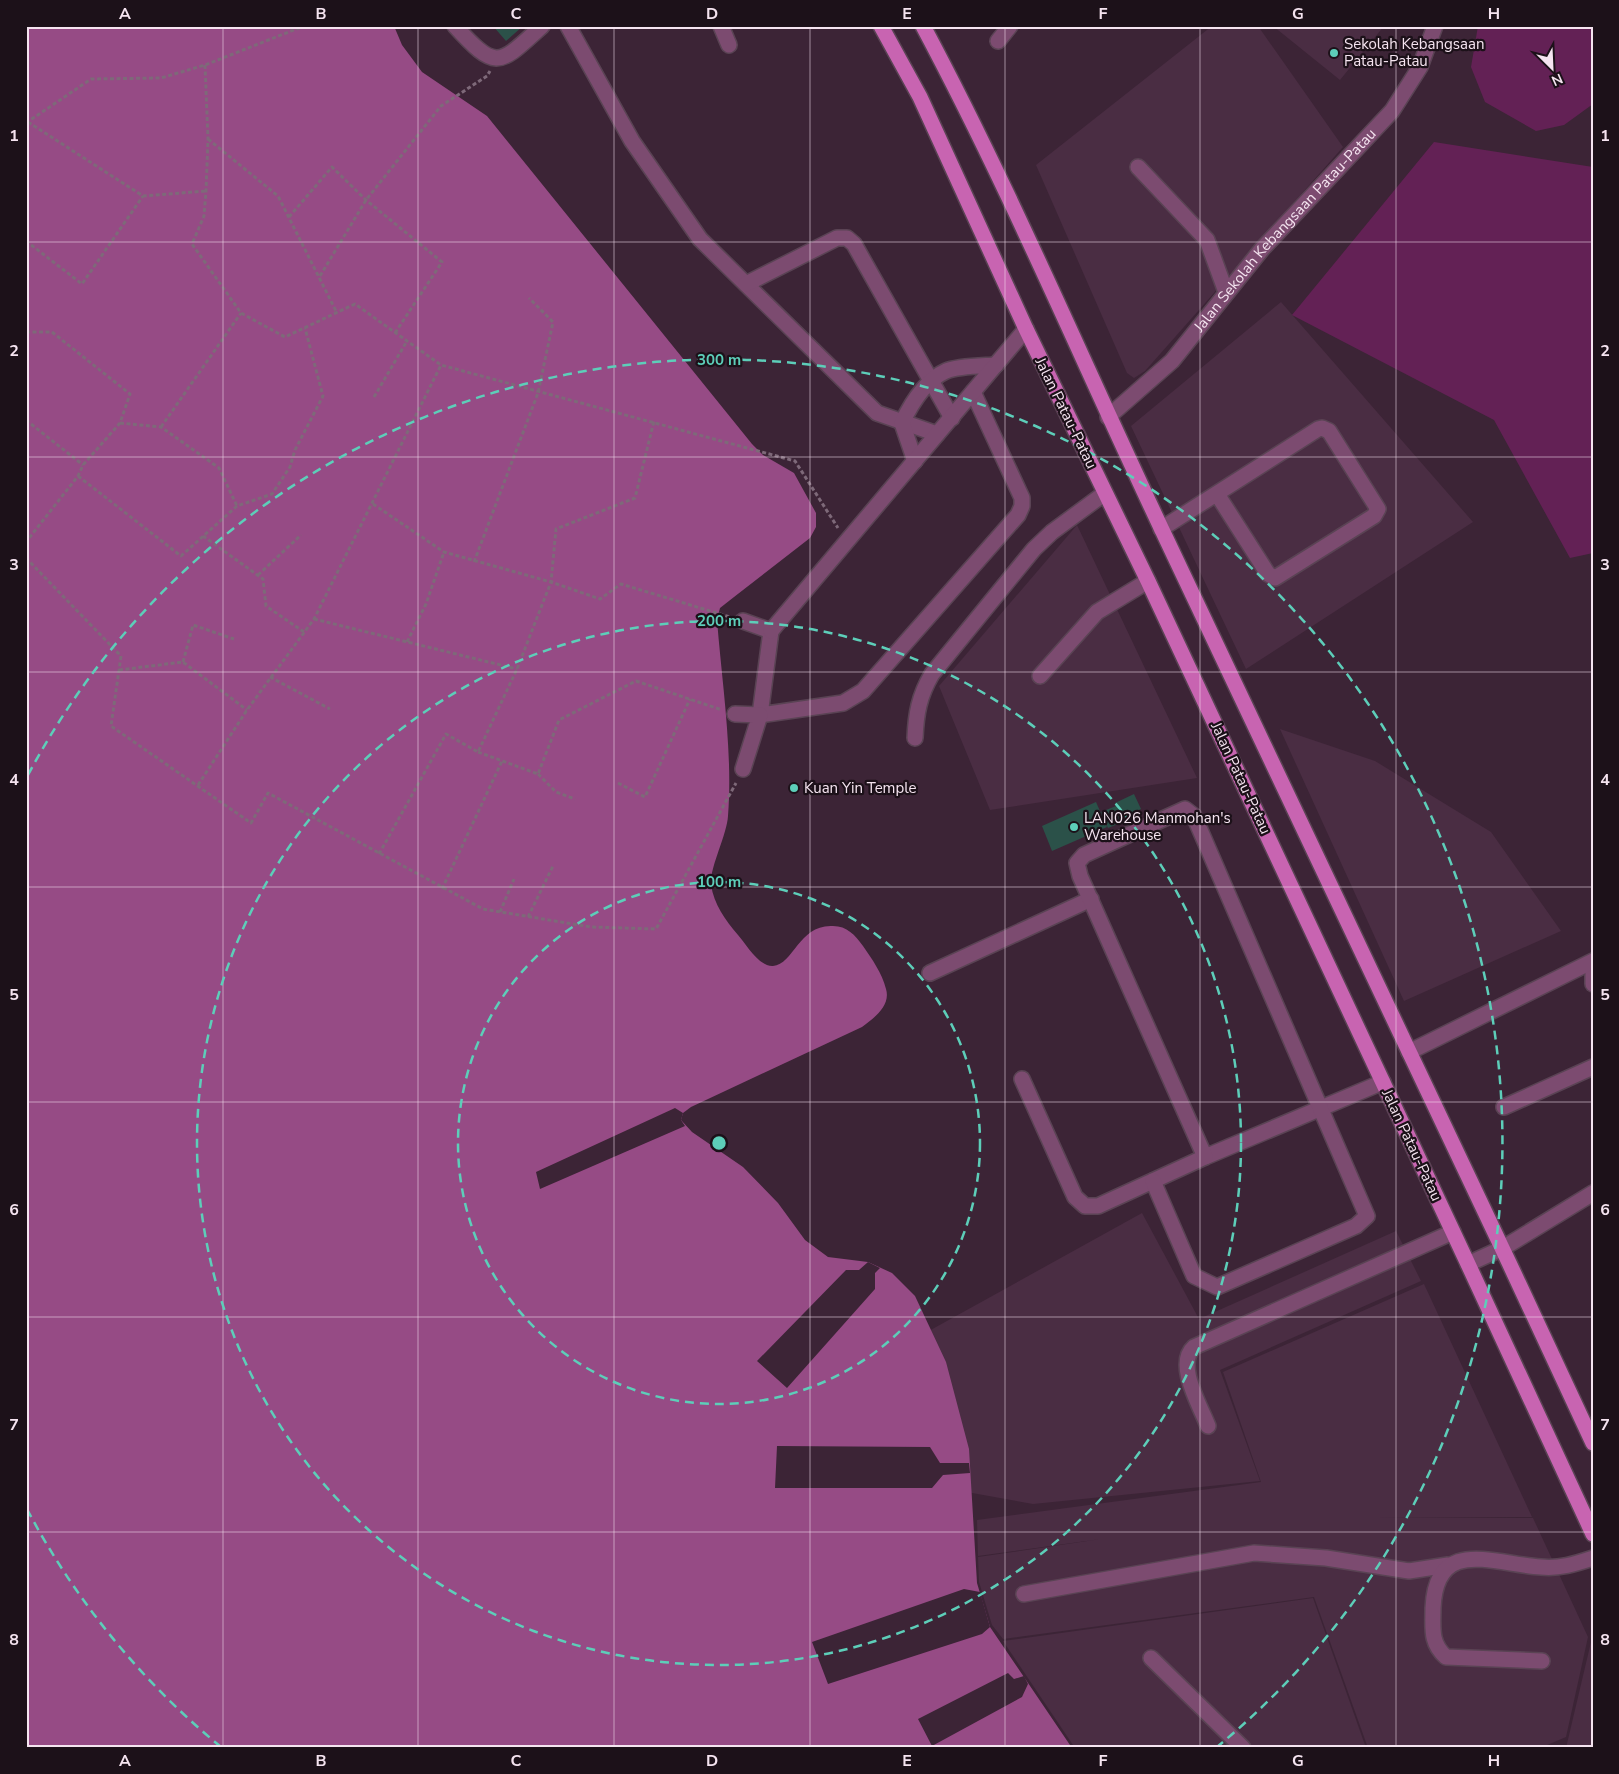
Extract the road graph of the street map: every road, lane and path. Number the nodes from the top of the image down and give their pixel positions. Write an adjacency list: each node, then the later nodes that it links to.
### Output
1 (304, 26): 13 (path)
2 (455, 26): 12 (street)
3 (542, 26): 12 (street)
4 (568, 26): 23 (street)
5 (721, 26): 11 (street)
6 (881, 26): 29 (main road, Jalan Patau-Patau)
7 (923, 26): 39 (main road)
8 (1010, 26): 10 (street)
9 (1435, 26): 24 (street, Jalan Sekolah Kebangsaan Patau-Patau)
10 (998, 41)
11 (730, 45)
12 (499, 58): 19 (path)
13 (205, 65): 14 (path); 15 (path)
14 (27, 123): 18 (path)
15 (208, 139): 17 (path); 20 (path)
16 (1138, 167): 24 (street)
17 (206, 191): 18 (path); 27 (path)
18 (143, 196): 21 (path)
19 (366, 200): 20 (path); 22 (path); 31 (path)
20 (289, 217): 22 (path)
21 (26, 241)
22 (320, 276): 26 (path)
23 (746, 284): 35 (street); 44 (street)
24 (1226, 292): 39 (street, Jalan Sekolah Kebangsaan Patau-Patau)
25 (529, 298): 37 (path)
26 (336, 311): 28 (path); 31 (path)
27 (241, 313): 28 (path); 45 (path)
28 (305, 328): 53 (path)
29 (1026, 330): 34 (street); 50 (main road, Jalan Patau-Patau)
30 (26, 332): 43 (path)
31 (395, 333): 32 (path)
32 (407, 341): 33 (path); 38 (path)
33 (441, 365): 37 (path); 52 (path)
34 (996, 365): 35 (street); 36 (street)
35 (931, 381): 40 (street); 44 (street)
36 (973, 392): 40 (street); 80 (street)
37 (538, 393): 42 (path); 61 (path)
38 (374, 397)
39 (1108, 417): 54 (main road)
40 (952, 418): 46 (street)
41 (26, 420): 48 (path)
42 (654, 421): 57 (path); 64 (path)
43 (120, 423): 45 (path); 48 (path)
44 (902, 423): 46 (street); 47 (street)
45 (161, 427): 53 (path)
46 (937, 434): 47 (street)
47 (915, 461): 57 (street)
48 (83, 466): 49 (path)
49 (78, 476): 56 (path); 58 (path)
50 (1105, 493): 63 (main road, Jalan Patau-Patau); 81 (street)
51 (1217, 494): 51 (street); 54 (street)
52 (373, 504): 59 (path); 65 (path)
53 (237, 506): 56 (path)
54 (1161, 529): 100 (main road)
55 (300, 535): 62 (path)
56 (204, 536): 62 (path)
57 (847, 541): 67 (street)
58 (26, 542)
59 (444, 552): 61 (path); 70 (path)
60 (26, 558): 73 (path)
61 (474, 562): 64 (path)
62 (258, 576): 68 (path)
63 (1148, 581): 74 (street); 103 (main road, Jalan Patau-Patau)
64 (551, 582): 66 (path); 72 (path)
65 (314, 620): 68 (path); 70 (path)
66 (743, 621): 67 (street)
67 (771, 631): 80 (street)
68 (304, 632): 75 (path)
69 (234, 639): 71 (path)
70 (407, 642): 72 (path)
71 (183, 662): 73 (path); 78 (path)
72 (517, 669): 82 (path)
73 (119, 670): 87 (path)
74 (1040, 676)
75 (270, 677): 77 (path); 78 (path)
76 (690, 699): 79 (path); 85 (path); 86 (path)
77 (330, 709)
78 (247, 710): 87 (path)
79 (735, 714): 80 (street)
80 (760, 715): 84 (street)
81 (915, 738)
82 (478, 752): 83 (path); 89 (path)
83 (502, 761): 85 (path); 92 (path)
84 (744, 769): 95 (path)
85 (538, 774): 88 (path)
86 (618, 783)
87 (198, 785): 89 (path)
88 (575, 800)
89 (379, 854): 92 (path)
90 (553, 866): 95 (path)
91 (514, 879): 94 (path)
92 (442, 889): 94 (path)
93 (1091, 899): 98 (street); 105 (street); 106 (street)
94 (500, 912): 95 (path)
95 (528, 917)
96 (1593, 961): 100 (street)
97 (1593, 966): 99 (street)
98 (930, 973)
99 (1593, 984)
100 (1409, 1052): 110 (main road)
101 (1593, 1067): 104 (street)
102 (1022, 1079): 107 (street)
103 (1383, 1082): 105 (street); 109 (main road, Jalan Patau-Patau)
104 (1504, 1107)
105 (1321, 1108): 106 (street); 107 (street)
106 (1205, 1157): 107 (street)
107 (1153, 1181)
108 (1593, 1193): 110 (street)
109 (1453, 1232): 111 (main road, Jalan Patau-Patau); 112 (street)
110 (1503, 1248): 111 (street); 113 (main road)
111 (1468, 1264): 114 (main road, Jalan Patau-Patau)
112 (1208, 1426)
113 (1593, 1444)
114 (1593, 1534)
115 (1593, 1558): 116 (street)
116 (1448, 1565): 117 (street); 119 (street)
117 (1024, 1594)
118 (1151, 1658): 120 (street)
119 (1542, 1661)
120 (1243, 1748)

